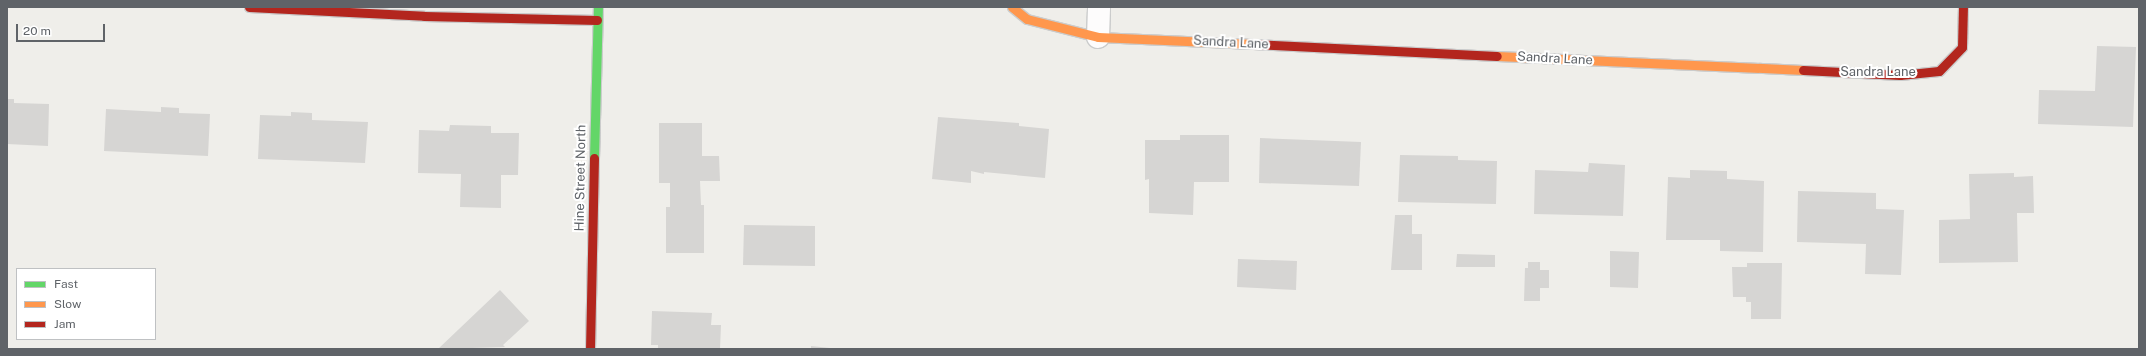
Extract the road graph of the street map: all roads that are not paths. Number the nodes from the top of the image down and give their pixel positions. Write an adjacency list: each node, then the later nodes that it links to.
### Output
1 (249, 7): 6 (street)
2 (598, 7): 6 (street, Hine Street North)
3 (1012, 7): 7 (street, Sandra Lane)
4 (1098, 7): 7 (street)
5 (1963, 7): 7 (street, Sandra Lane)
6 (597, 20): 8 (street, Hine Street North)
7 (1098, 37)
8 (590, 349)

